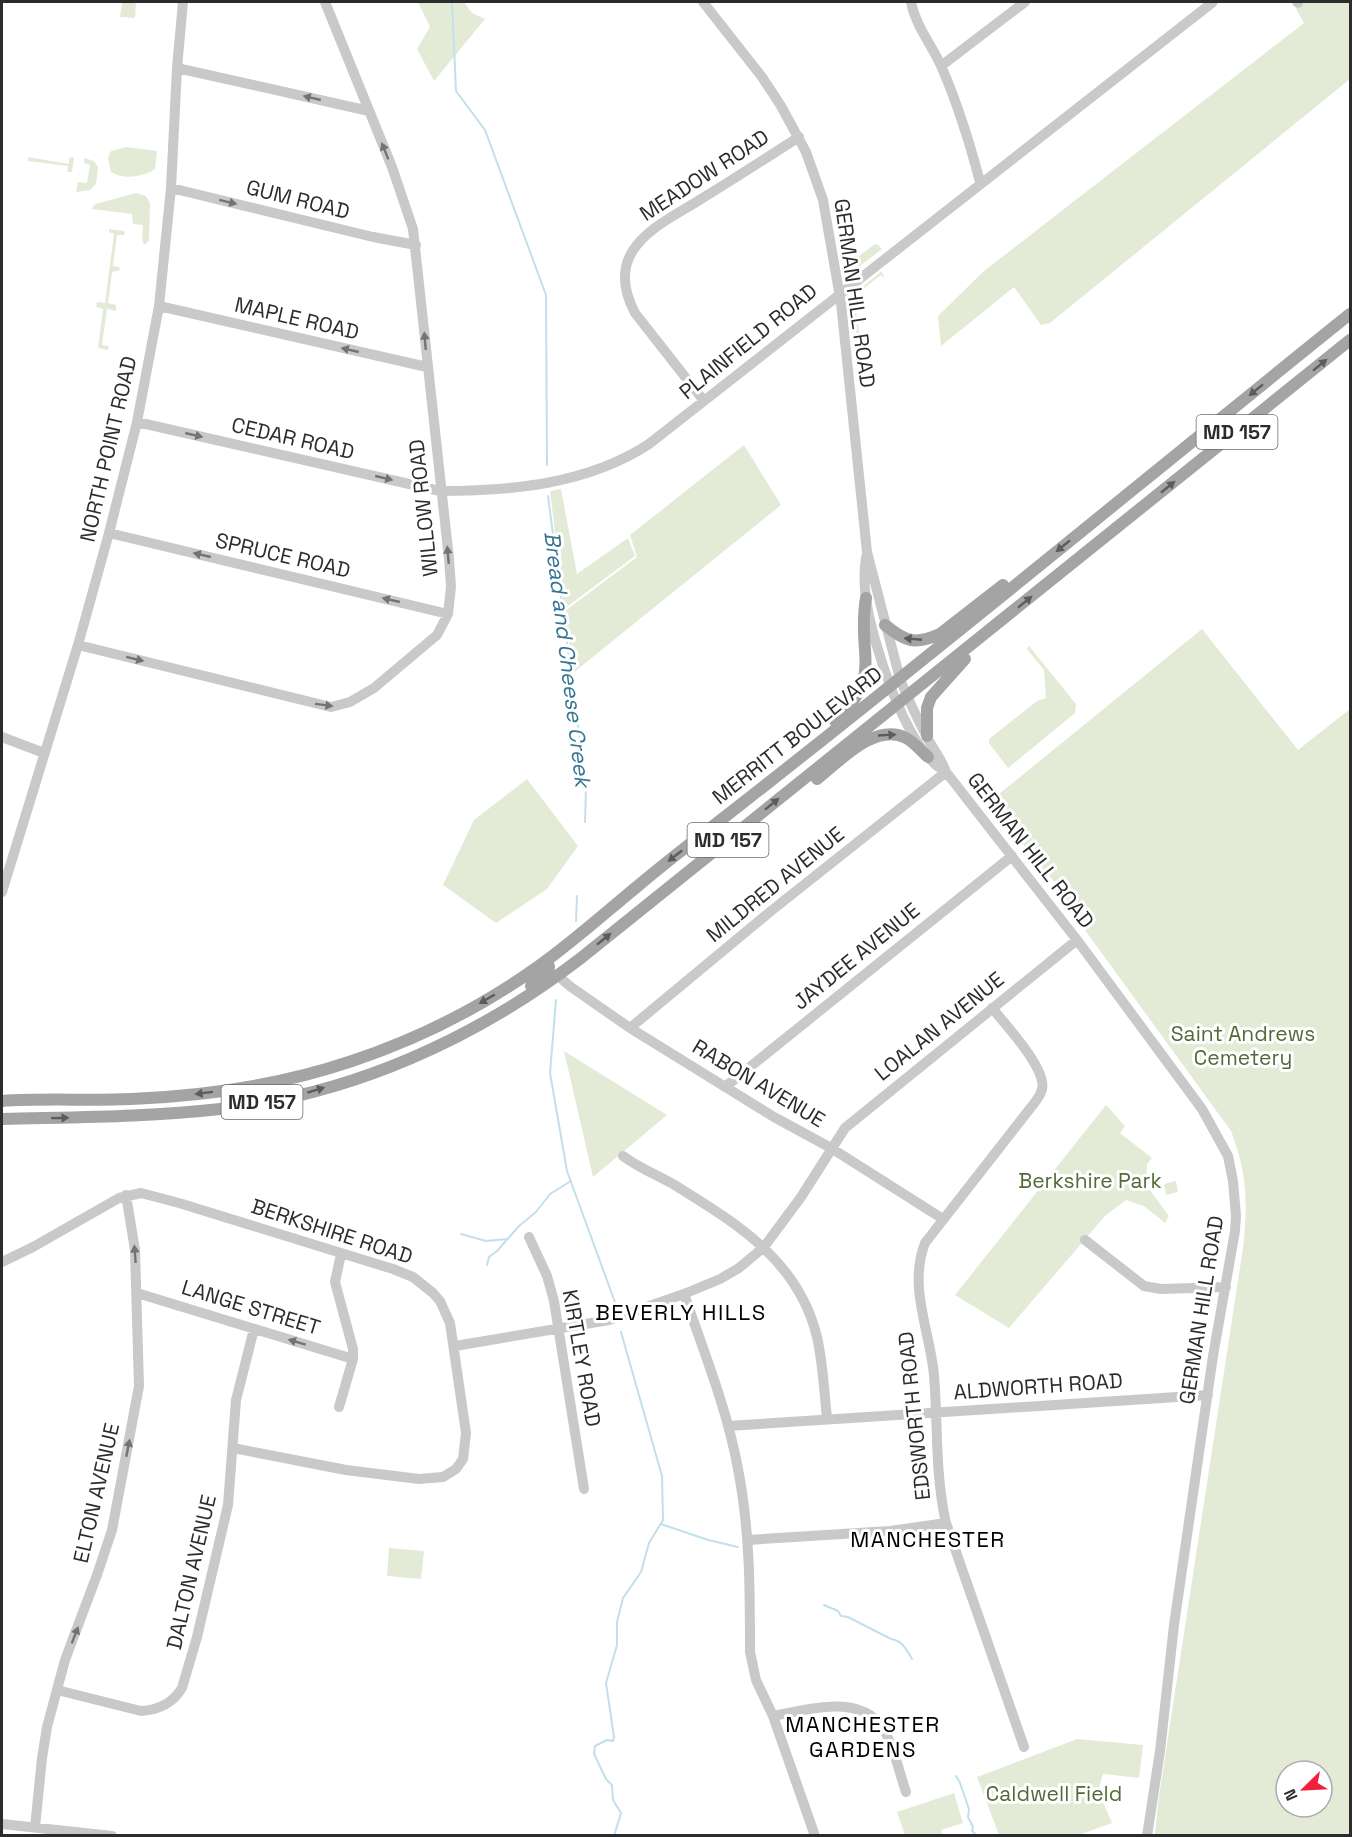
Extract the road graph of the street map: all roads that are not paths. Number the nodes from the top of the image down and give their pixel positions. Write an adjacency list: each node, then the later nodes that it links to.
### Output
1 (183, 2): 8 (street, NORTH POINT ROAD)
2 (325, 2): 9 (street, WILLOW ROAD)
3 (703, 2): 10 (street, GERMAN HILL ROAD)
4 (911, 2): 7 (street)
5 (1025, 2): 7 (street)
6 (1213, 2): 11 (street, PLAINFIELD ROAD)
7 (941, 66): 11 (street)
8 (177, 68): 9 (street, one-way to 8); 12 (street, NORTH POINT ROAD)
9 (369, 111): 13 (street, WILLOW ROAD, one-way to 9)
10 (799, 137): 14 (street, GERMAN HILL ROAD); 19 (street, MEADOW ROAD)
11 (980, 182): 14 (street, PLAINFIELD ROAD)
12 (171, 188): 13 (street, GUM ROAD, one-way to 13); 15 (street, NORTH POINT ROAD)
13 (416, 245): 18 (street, WILLOW ROAD, one-way to 13)
14 (840, 293): 19 (street, PLAINFIELD ROAD); 23 (street, GERMAN HILL ROAD)
15 (159, 306): 18 (street, MAPLE ROAD, one-way to 15); 20 (street, NORTH POINT ROAD)
16 (1350, 314): 24 (main road, MERRITT BOULEVARD / MD 157, one-way to 24)
17 (1350, 340): 28 (main road, MERRITT BOULEVARD / MD 157, one-way to 17)
18 (427, 367): 21 (street, WILLOW ROAD)
19 (704, 401): 21 (street, PLAINFIELD ROAD)
20 (137, 422): 21 (street, CEDAR ROAD, one-way to 21); 22 (street, NORTH POINT ROAD)
21 (440, 491): 26 (street, WILLOW ROAD, one-way to 21)
22 (109, 533): 26 (street, SPRUCE ROAD, one-way to 22); 29 (street, NORTH POINT ROAD)
23 (867, 552): 25 (street, GERMAN HILL ROAD); 27 (street, GERMAN HILL ROAD)
24 (1018, 583): 27 (main road, one-way to 27); 30 (main road, MERRITT BOULEVARD / MD 157)
25 (866, 598): 30 (street, GERMAN HILL ROAD); 32 (main road)
26 (448, 614): 29 (street, WILLOW ROAD, one-way to 26)
27 (885, 625): 30 (street, GERMAN HILL ROAD)
28 (994, 627): 31 (main road, MERRITT BOULEVARD / MD 157); 33 (main road)
29 (78, 645): 35 (street, NORTH POINT ROAD)
30 (895, 683): 31 (street, GERMAN HILL ROAD); 32 (main road, MERRITT BOULEVARD / MD 157)
31 (902, 701): 33 (street, GERMAN HILL ROAD); 36 (street, GERMAN HILL ROAD); 38 (main road, MERRITT BOULEVARD / MD 157)
32 (830, 734): 42 (main road, MERRITT BOULEVARD / MD 157, one-way to 42)
33 (927, 736): 37 (street, GERMAN HILL ROAD)
34 (2, 737): 35 (street)
35 (44, 753): 40 (street, NORTH POINT ROAD)
36 (928, 757): 37 (street, GERMAN HILL ROAD); 38 (main road, one-way to 36)
37 (945, 772): 39 (street, GERMAN HILL ROAD); 48 (street, MILDRED AVENUE)
38 (803, 780): 45 (main road, MERRITT BOULEVARD / MD 157, one-way to 38)
39 (1012, 856): 43 (street, GERMAN HILL ROAD); 49 (street, JAYDEE AVENUE)
40 (4, 877): 41 (street, NORTH POINT ROAD)
41 (2, 892)
42 (586, 931): 44 (main road, MERRITT BOULEVARD / MD 157); 45 (main road)
43 (1077, 940): 46 (street, LOALAN AVENUE); 61 (street, GERMAN HILL ROAD)
44 (547, 960): 47 (main road); 50 (main road, MERRITT BOULEVARD / MD 157, one-way to 50)
45 (558, 976): 47 (main road, MERRITT BOULEVARD / MD 157); 48 (street, RABON AVENUE)
46 (992, 1008): 52 (street, LOALAN AVENUE); 55 (street, EDSWORTH ROAD)
47 (505, 1011): 51 (main road, MERRITT BOULEVARD / MD 157, one-way to 47)
48 (630, 1028): 49 (street, RABON AVENUE)
49 (725, 1087): 52 (street, RABON AVENUE)
50 (2, 1100)
51 (2, 1119)
52 (831, 1148): 55 (street, RABON AVENUE); 58 (street, LOALAN AVENUE)
53 (623, 1156): 58 (street)
54 (126, 1195): 59 (street, BERKSHIRE ROAD); 60 (street); 62 (street, ELTON AVENUE, one-way to 54)
55 (943, 1220): 70 (street, EDSWORTH ROAD)
56 (529, 1237): 65 (street, KIRTLEY ROAD)
57 (1085, 1240): 61 (street)
58 (764, 1247): 63 (street, LOALAN AVENUE); 71 (street)
59 (341, 1254): 66 (street, BERKSHIRE ROAD); 67 (street)
60 (2, 1262)
61 (1226, 1287): 68 (street, GERMAN HILL ROAD)
62 (137, 1293): 64 (street, LANGE STREET); 77 (street, ELTON AVENUE, one-way to 62)
63 (684, 1294): 65 (street, LOALAN AVENUE); 72 (street)
64 (254, 1329): 67 (street, LANGE STREET, one-way to 64); 73 (street, DALTON AVENUE)
65 (560, 1329): 66 (street, LOALAN AVENUE); 74 (street, KIRTLEY ROAD)
66 (455, 1346): 73 (street, BERKSHIRE ROAD)
67 (353, 1359): 69 (street)
68 (1208, 1395): 70 (street, ALDWORTH ROAD); 85 (street, GERMAN HILL ROAD)
69 (339, 1407)
70 (936, 1412): 71 (street, ALDWORTH ROAD); 75 (street, EDSWORTH ROAD)
71 (827, 1418): 72 (street, ALDWORTH ROAD)
72 (728, 1426): 76 (street)
73 (233, 1448): 77 (street, DALTON AVENUE)
74 (584, 1489)
75 (946, 1523): 76 (street); 79 (street, EDSWORTH ROAD)
76 (748, 1540): 78 (street)
77 (57, 1690): 82 (street, ELTON AVENUE)
78 (773, 1716): 80 (street); 84 (street)
79 (1024, 1747)
80 (906, 1792)
81 (2, 1824): 82 (street)
82 (35, 1827): 83 (street)
83 (112, 1836)
84 (815, 1836)
85 (1148, 1836)

